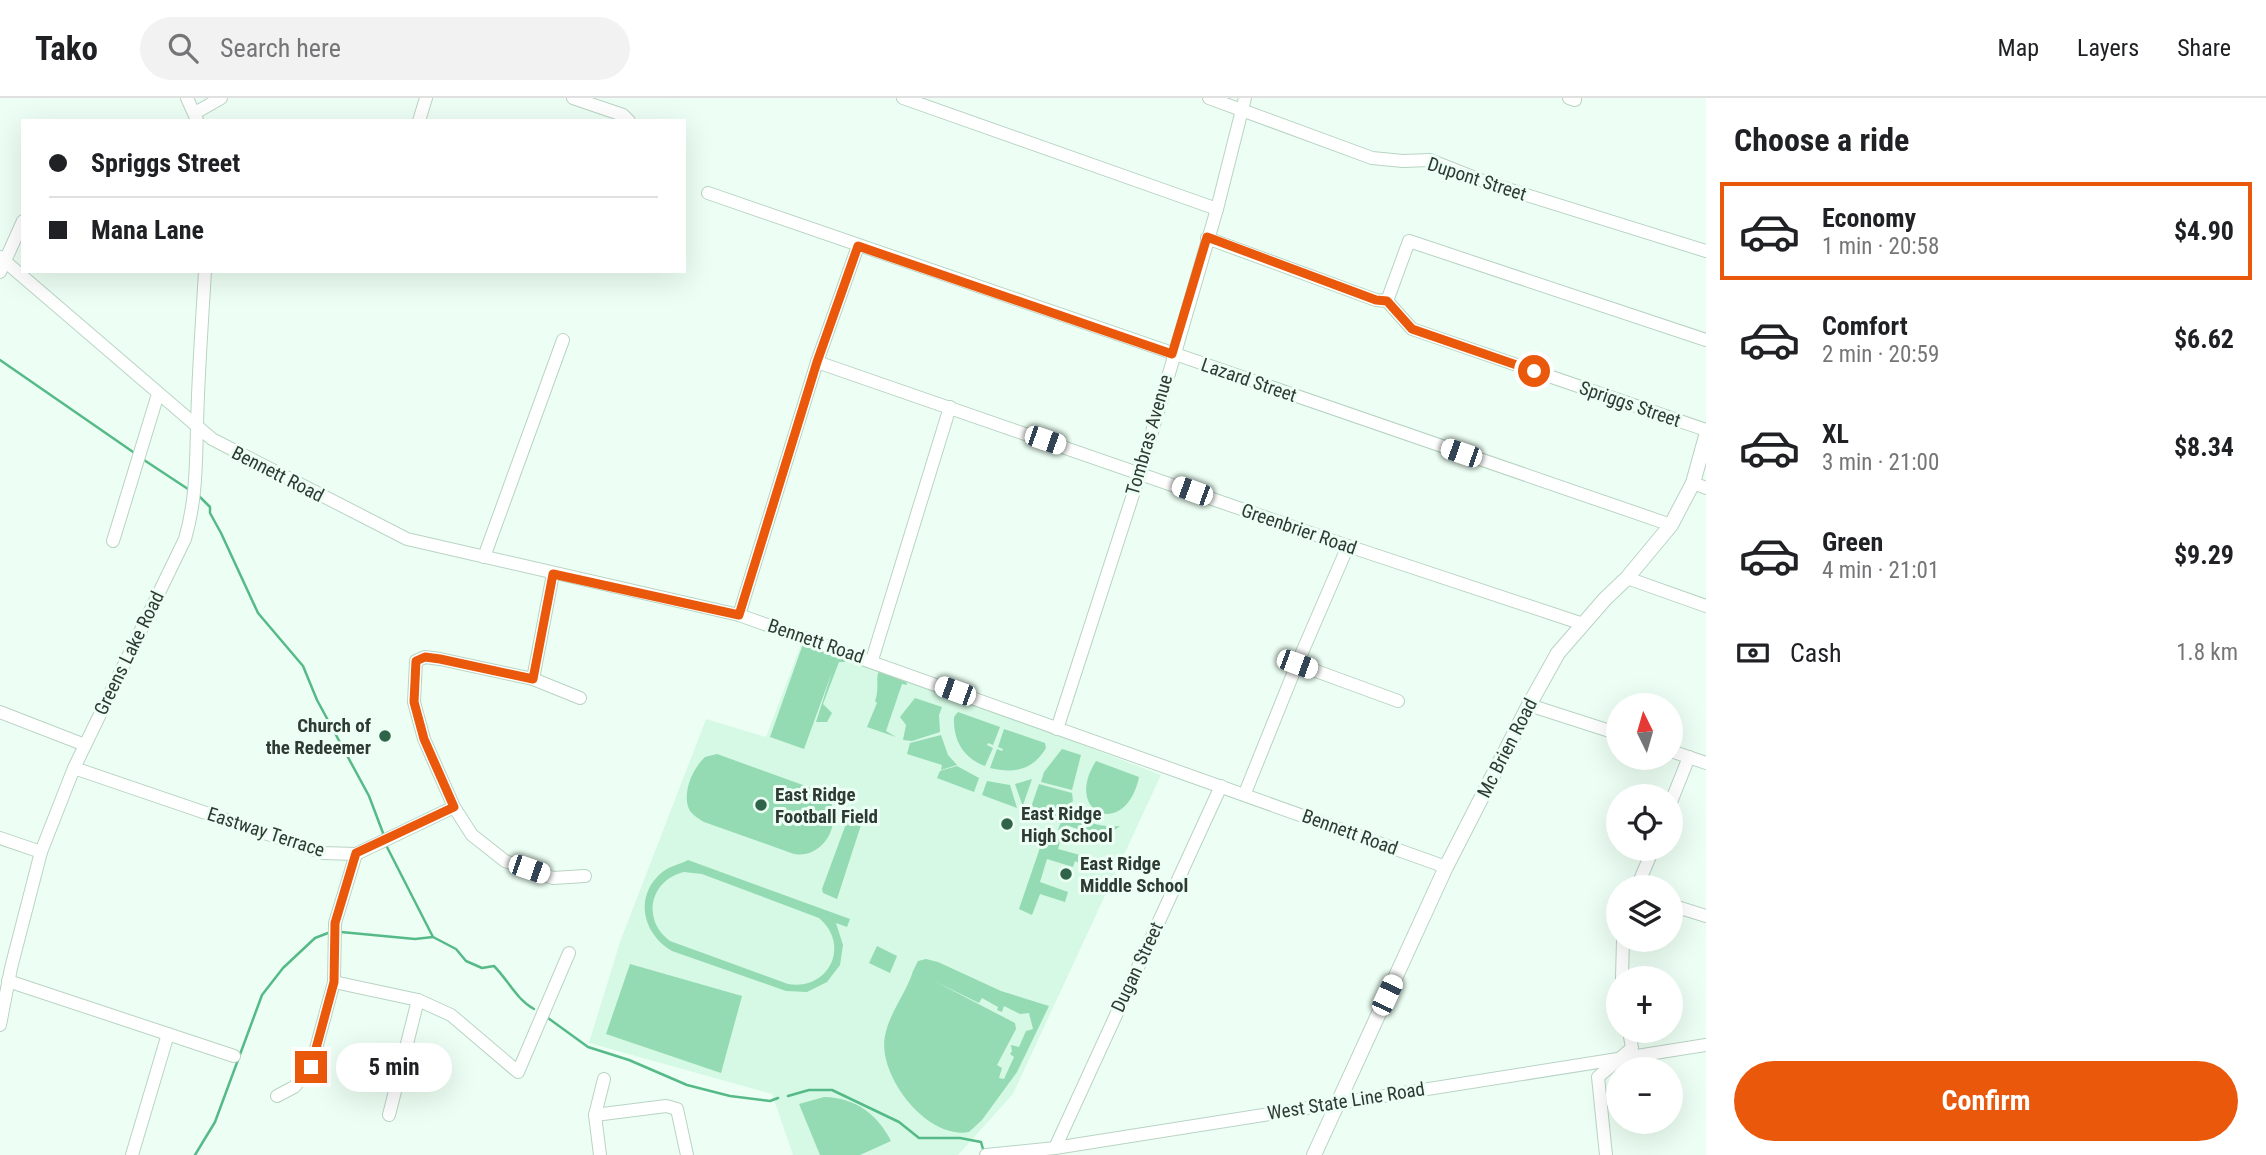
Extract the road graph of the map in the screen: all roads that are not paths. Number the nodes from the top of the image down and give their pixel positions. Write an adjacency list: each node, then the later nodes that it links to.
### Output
1 (187, 98): 8 (street)
2 (221, 98): 8 (street)
3 (426, 98): 9 (street)
4 (573, 98): 10 (street)
5 (902, 98): 12 (street)
6 (1209, 98): 7 (street, Dupont Street)
7 (1243, 104): 12 (street, Tombras Avenue); 16 (street, Dupont Street)
8 (196, 117)
9 (420, 119)
10 (627, 119)
11 (708, 193): 15 (street, Lazard Street)
12 (1216, 209): 14 (street, Tombras Avenue)
13 (21, 225): 17 (street)
14 (1207, 237): 19 (street); 22 (street, Tombras Avenue)
15 (858, 246): 22 (street, Lazard Street); 23 (street)
16 (1706, 251)
17 (1, 263): 24 (street, Bennett Road)
18 (205, 273): 26 (street, Greens Lake Road)
19 (1387, 301): 21 (street); 27 (street, Spriggs Street)
20 (563, 340): 34 (street)
21 (1706, 340)
22 (1172, 354): 29 (street, Tombras Avenue); 31 (street, Lazard Street)
23 (817, 362): 25 (street, Greenbrier Road); 38 (street)
24 (158, 394): 26 (street, Bennett Road); 32 (street)
25 (950, 407): 29 (street, Greenbrier Road); 40 (street)
26 (197, 428): 34 (street, Bennett Road); 49 (street, Greens Lake Road)
27 (1706, 430)
28 (1706, 436): 30 (main road, Mc Brien Road)
29 (1140, 473): 33 (street, Greenbrier Road); 47 (street, Tombras Avenue)
30 (1700, 486): 31 (main road, Mc Brien Road)
31 (1671, 525): 36 (main road, Mc Brien Road)
32 (113, 541)
33 (1348, 547): 39 (street, Greenbrier Road); 41 (street)
34 (484, 557): 35 (street, Bennett Road)
35 (553, 574): 38 (street, Bennett Road); 42 (street)
36 (1627, 578): 37 (street); 39 (main road, Mc Brien Road)
37 (1706, 606)
38 (739, 615): 40 (street, Bennett Road)
39 (1583, 624): 45 (main road, Mc Brien Road)
40 (872, 660): 47 (street, Bennett Road)
41 (1297, 664): 44 (street); 56 (street)
42 (533, 679): 43 (street); 57 (street)
43 (580, 698)
44 (1398, 701)
45 (1530, 705): 48 (street); 61 (main road, Mc Brien Road)
46 (0, 712): 49 (street)
47 (1056, 729): 55 (street, Bennett Road)
48 (1606, 730)
49 (85, 745): 53 (street, Greens Lake Road)
50 (1684, 755): 51 (street)
51 (1689, 757): 52 (street); 54 (street)
52 (1706, 763)
53 (74, 768): 59 (street, Greens Lake Road); 60 (street, Eastway Terrace)
54 (1678, 784)
55 (1221, 786): 56 (street, Bennett Road); 83 (street, Dugan Street)
56 (1245, 793): 61 (street, Bennett Road)
57 (454, 807): 60 (street, Eastway Terrace); 62 (street)
58 (0, 838): 59 (street)
59 (41, 852): 66 (street, Greens Lake Road)
60 (356, 853): 67 (street)
61 (1446, 867): 80 (main road, Mc Brien Road)
62 (585, 876)
63 (1683, 909): 64 (street)
64 (1706, 916)
65 (569, 953): 68 (street)
66 (6, 971): 69 (street, Greens Lake Road); 70 (street)
67 (334, 982): 68 (street); 79 (street)
68 (418, 1000): 81 (street)
69 (0, 1026)
70 (168, 1034): 73 (street); 84 (street)
71 (1631, 1043): 74 (street)
72 (1706, 1045): 75 (street, West State Line Road)
73 (234, 1056)
74 (1621, 1057)
75 (1627, 1057)
76 (1606, 1060): 80 (street, West State Line Road)
77 (1606, 1070): 89 (street)
78 (604, 1079): 82 (street)
79 (277, 1096)
80 (1338, 1102): 83 (street, West State Line Road); 88 (main road, Mc Brien Road)
81 (389, 1115)
82 (595, 1115): 85 (street); 86 (street)
83 (1055, 1147): 87 (street, West State Line Road)
84 (132, 1155)
85 (600, 1155)
86 (687, 1155)
87 (986, 1155)
88 (1314, 1155)
89 (1606, 1155)

